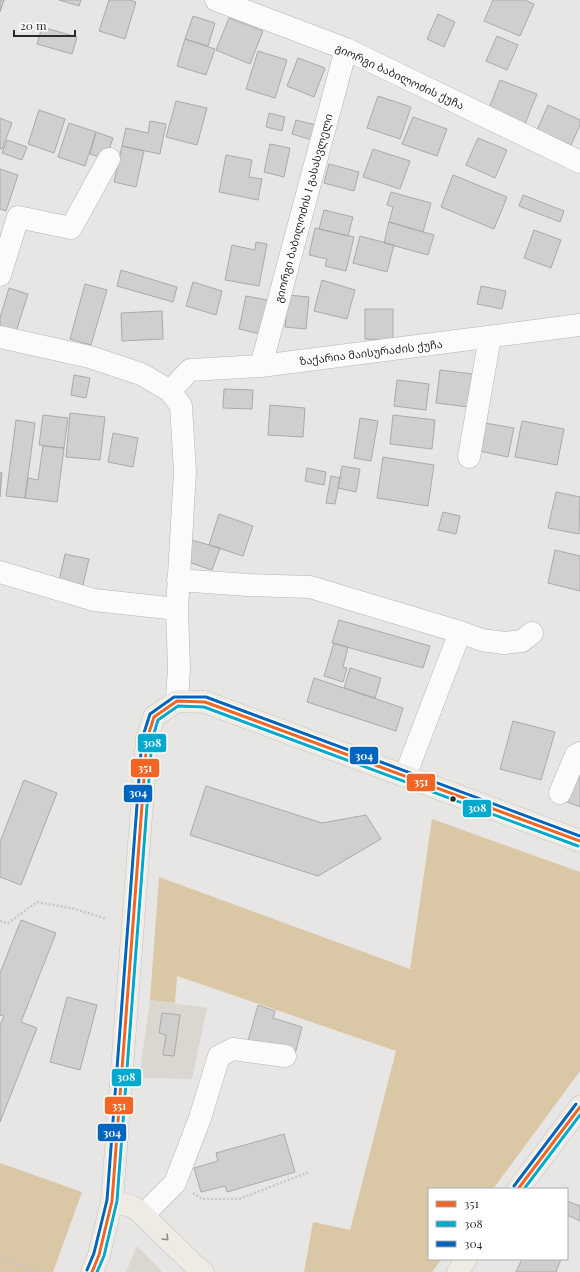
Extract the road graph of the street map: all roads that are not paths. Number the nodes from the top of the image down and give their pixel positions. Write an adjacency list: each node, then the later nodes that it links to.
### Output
1 (216, 0): 2 (street, გიორგი ბაბილოძის ქუჩა)
2 (346, 49): 4 (street, გიორგი ბაბილოძის ქუჩა); 9 (street, გიორგი ბაბილოძის I გასასვლელი)
3 (109, 158): 5 (street)
4 (580, 162)
5 (0, 275)
6 (580, 325): 8 (street, ზაქარია მაისურაძის ქუჩა)
7 (0, 337): 10 (street)
8 (490, 337): 9 (street, ზაქარია მაისურაძის ქუჩა); 11 (street)
9 (261, 366): 10 (street, ზაქარია მაისურაძის ქუჩა)
10 (170, 391): 13 (street)
11 (468, 457)
12 (0, 572): 14 (street)
13 (178, 580): 14 (street); 15 (street)
14 (177, 609): 17 (street)
15 (460, 632): 16 (street); 19 (street)
16 (532, 633)
17 (177, 701): 19 (main road); 25 (main road)
18 (580, 753): 20 (street)
19 (405, 776): 21 (main road)
20 (560, 793)
21 (580, 841)
22 (285, 1056): 26 (street)
23 (580, 1107): 24 (main road)
24 (519, 1188)
25 (112, 1201): 26 (main road); 28 (main road)
26 (143, 1215): 29 (main road, one-way to 29)
27 (465, 1260): 30 (main road)
28 (92, 1272)
29 (203, 1272)
30 (458, 1272)

